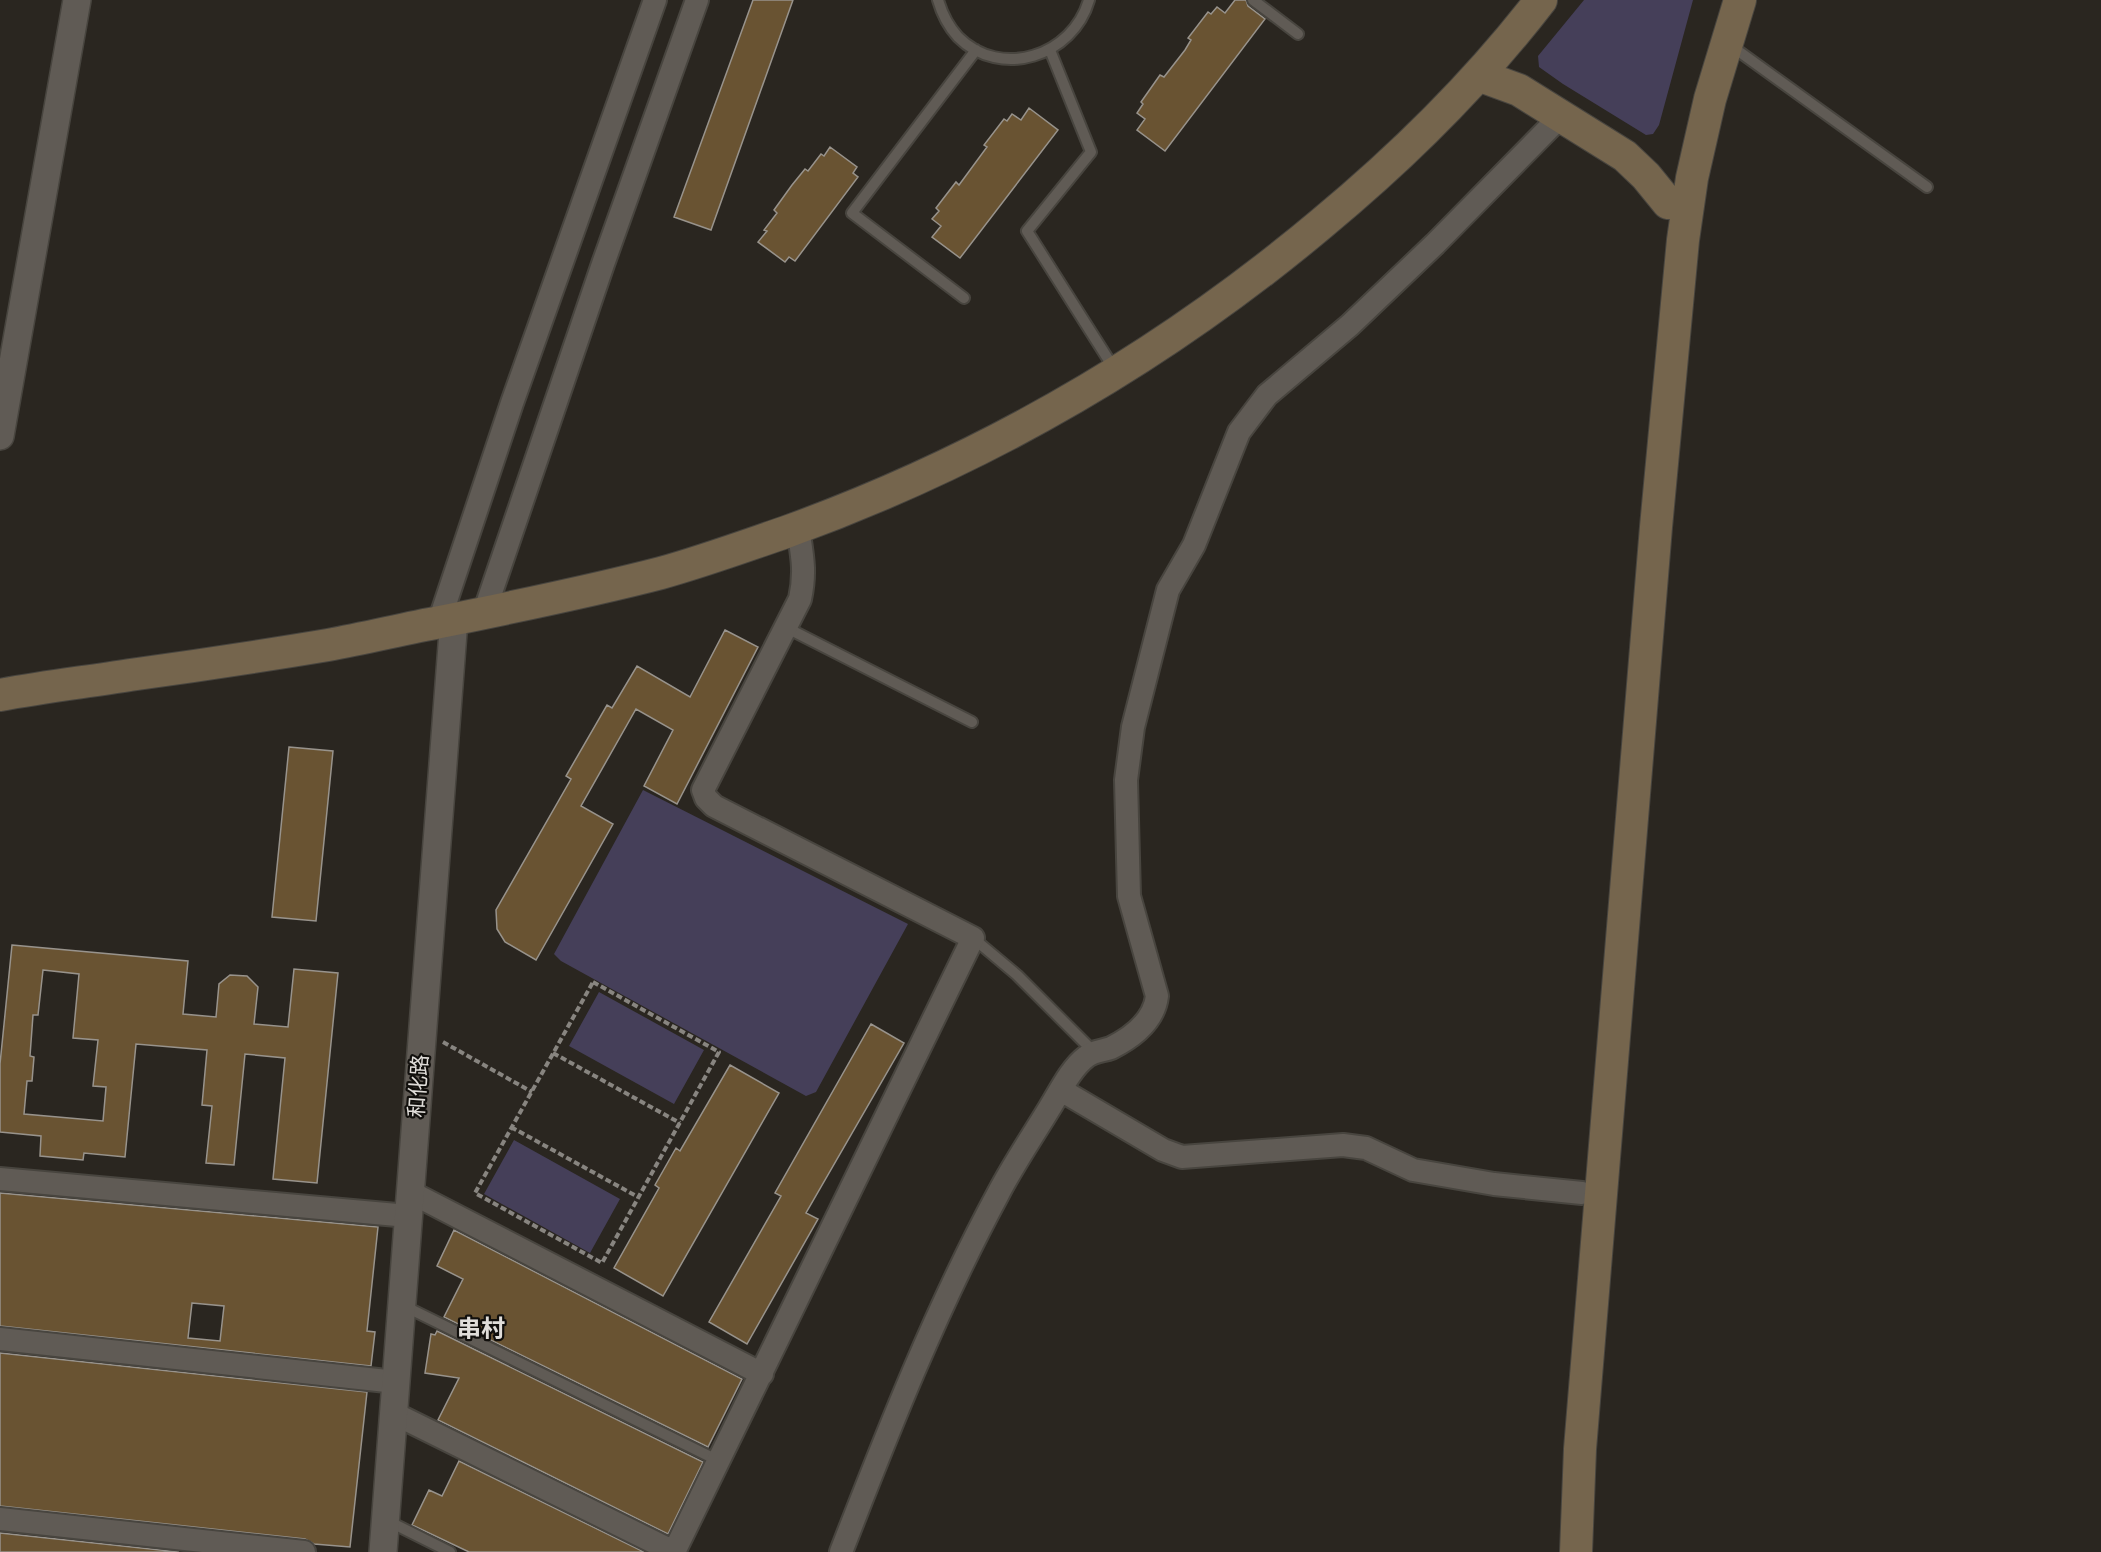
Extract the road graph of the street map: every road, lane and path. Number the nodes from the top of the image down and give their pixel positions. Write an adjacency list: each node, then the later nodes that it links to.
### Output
1 (77, 0): 20 (street)
2 (655, 0): 23 (street)
3 (697, 0): 22 (street)
4 (938, 0): 12 (lane)
5 (1089, 0): 13 (lane)
6 (1252, 0): 10 (lane)
7 (1541, 0): 14 (main road)
8 (1719, 0): 17 (main road)
9 (1740, 0): 11 (main road)
10 (1299, 34)
11 (1726, 43): 16 (lane); 53 (main road)
12 (976, 50): 13 (lane); 18 (lane)
13 (1050, 50): 19 (lane)
14 (1479, 75): 15 (main road); 19 (main road)
15 (1561, 116): 17 (main road); 29 (street)
16 (1927, 187)
17 (1668, 203): 36 (main road)
18 (964, 298)
19 (1117, 373): 21 (main road)
20 (0, 436)
21 (798, 528): 22 (main road); 24 (street)
22 (484, 613): 23 (main road)
23 (446, 621): 25 (main road); 28 (street, 和化路)
24 (785, 627): 26 (lane); 27 (street)
25 (0, 695)
26 (972, 722)
27 (973, 938): 29 (lane); 41 (street)
28 (422, 1030): 32 (path); 38 (street, 和化路)
29 (1095, 1052): 31 (street)
30 (553, 1053): 32 (path); 33 (path); 33 (path)
31 (1061, 1090): 36 (street); 51 (street)
32 (531, 1092): 34 (path)
33 (680, 1123): 37 (path)
34 (512, 1127): 37 (path); 37 (path)
35 (0, 1179): 38 (street)
36 (1582, 1193): 52 (main road)
37 (638, 1197)
38 (409, 1204): 39 (street, 和化路); 41 (street)
39 (402, 1305): 42 (street, 和化路); 44 (lane)
40 (0, 1339): 42 (street)
41 (762, 1374): 44 (street)
42 (396, 1382): 43 (street, 和化路)
43 (393, 1413): 46 (street, 和化路); 50 (street)
44 (719, 1461): 50 (street)
45 (0, 1520): 47 (street)
46 (385, 1520): 48 (street, 和化路); 49 (lane)
47 (304, 1552)
48 (383, 1552)
49 (450, 1552)
50 (674, 1552)
51 (841, 1552)
52 (1556, 1552)
53 (1576, 1552)

